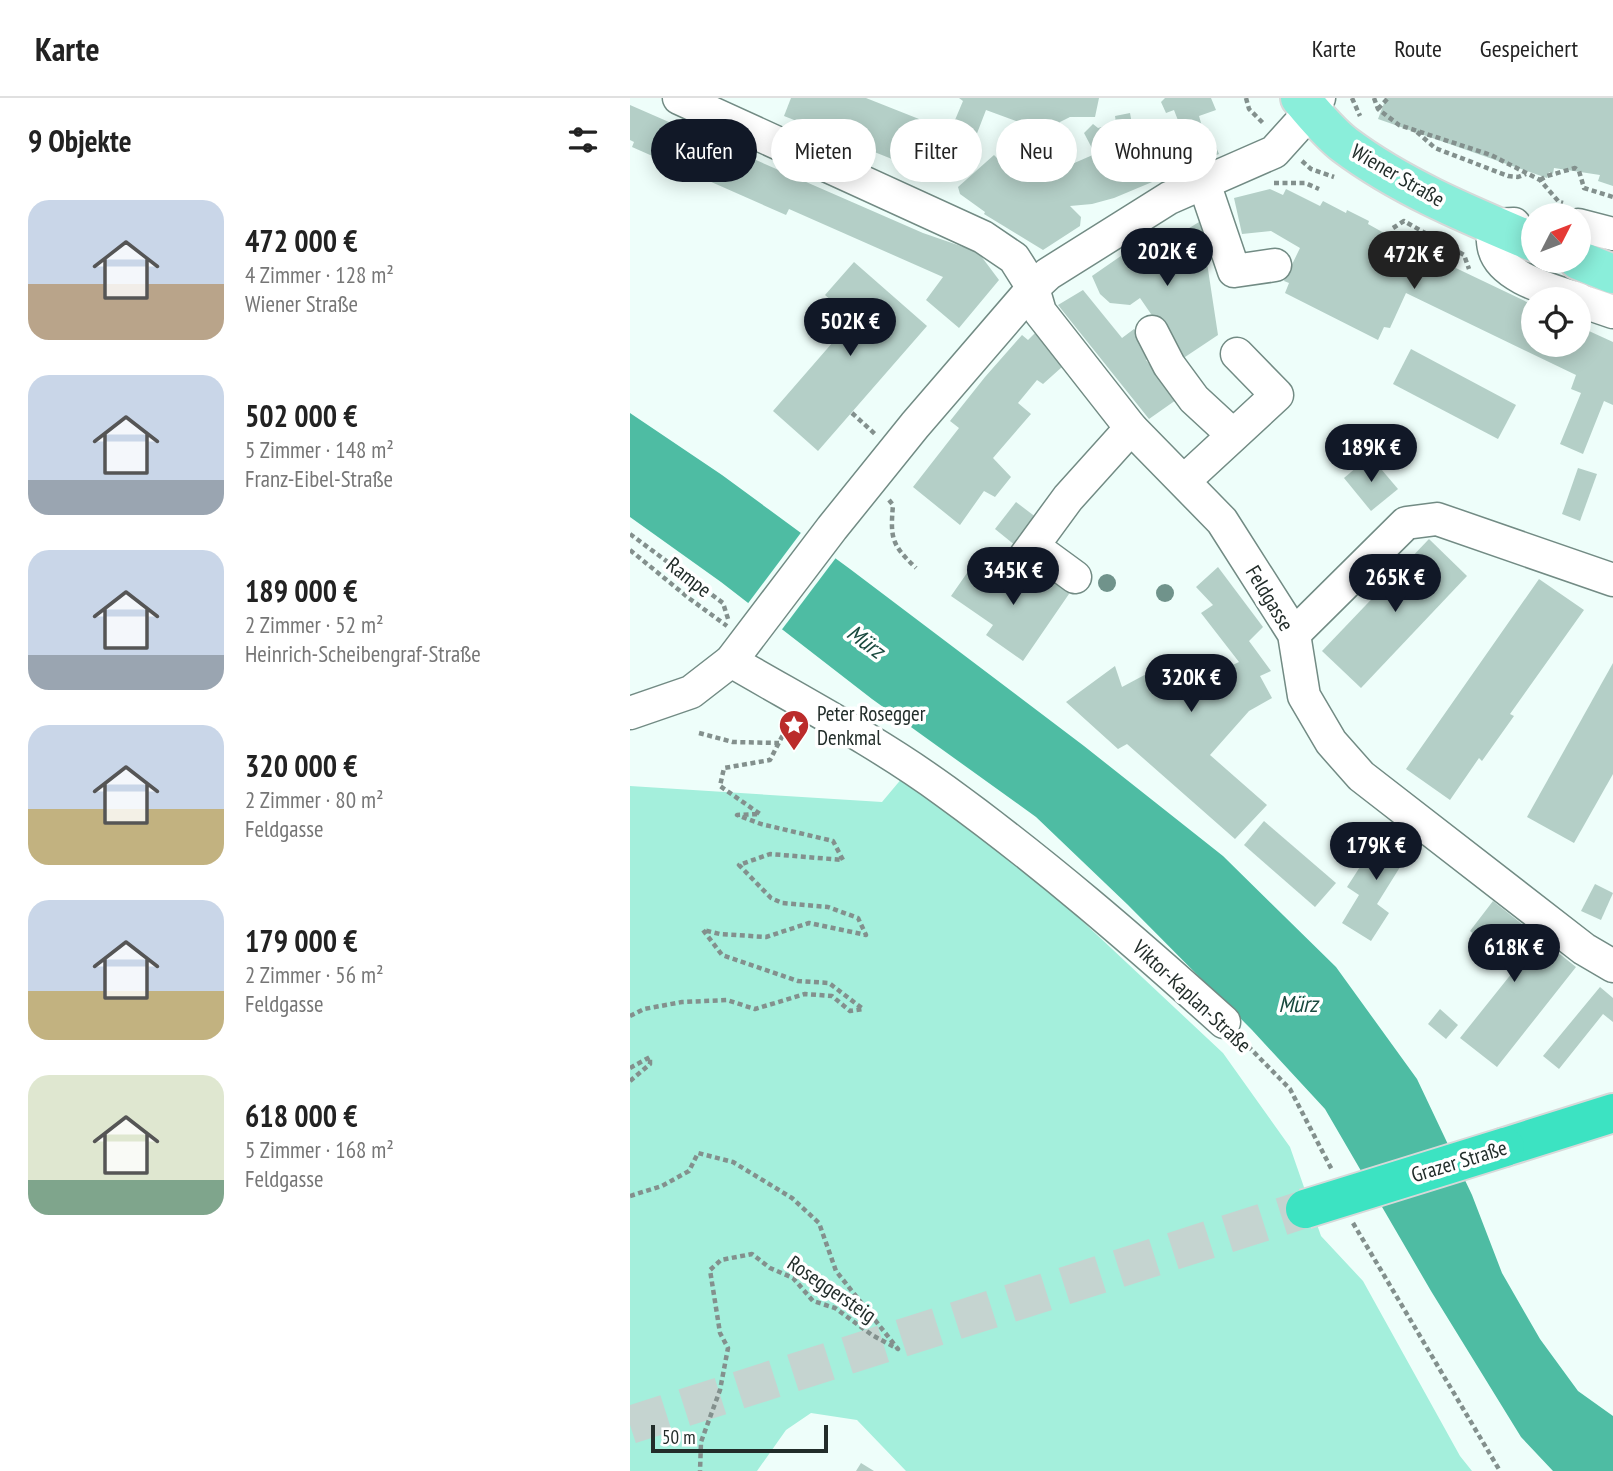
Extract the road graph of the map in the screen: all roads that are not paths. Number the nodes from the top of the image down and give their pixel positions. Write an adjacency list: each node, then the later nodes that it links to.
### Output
1 (679, 98): 13 (street, Feldgasse)
2 (1310, 102): 3 (street); 6 (main road, Wiener Straße)
3 (1204, 183): 9 (street); 13 (street)
4 (1521, 224): 6 (street)
5 (1591, 224): 7 (street)
6 (1492, 225): 8 (main road, Wiener Straße); 12 (street)
7 (1613, 234)
8 (1521, 237)
9 (1275, 265)
10 (1591, 265): 11 (main road)
11 (1613, 274)
12 (1544, 287)
13 (1033, 288): 18 (street, Feldgasse); 24 (street)
14 (1591, 304): 15 (street)
15 (1613, 312)
16 (1152, 332): 19 (street)
17 (1237, 354): 19 (street)
18 (1130, 428): 20 (street, Feldgasse); 21 (street)
19 (1233, 435): 20 (street)
20 (1184, 481): 23 (street, Feldgasse)
21 (1075, 577)
22 (1613, 580): 23 (street)
23 (1294, 634): 26 (street, Feldgasse)
24 (731, 661): 25 (street); 27 (street, Viktor-Kaplan-Straße)
25 (632, 707)
26 (1613, 966)
27 (1224, 1022)
28 (1613, 1113): 29 (highway, Grazer Straße, bridge)
29 (1305, 1209)

